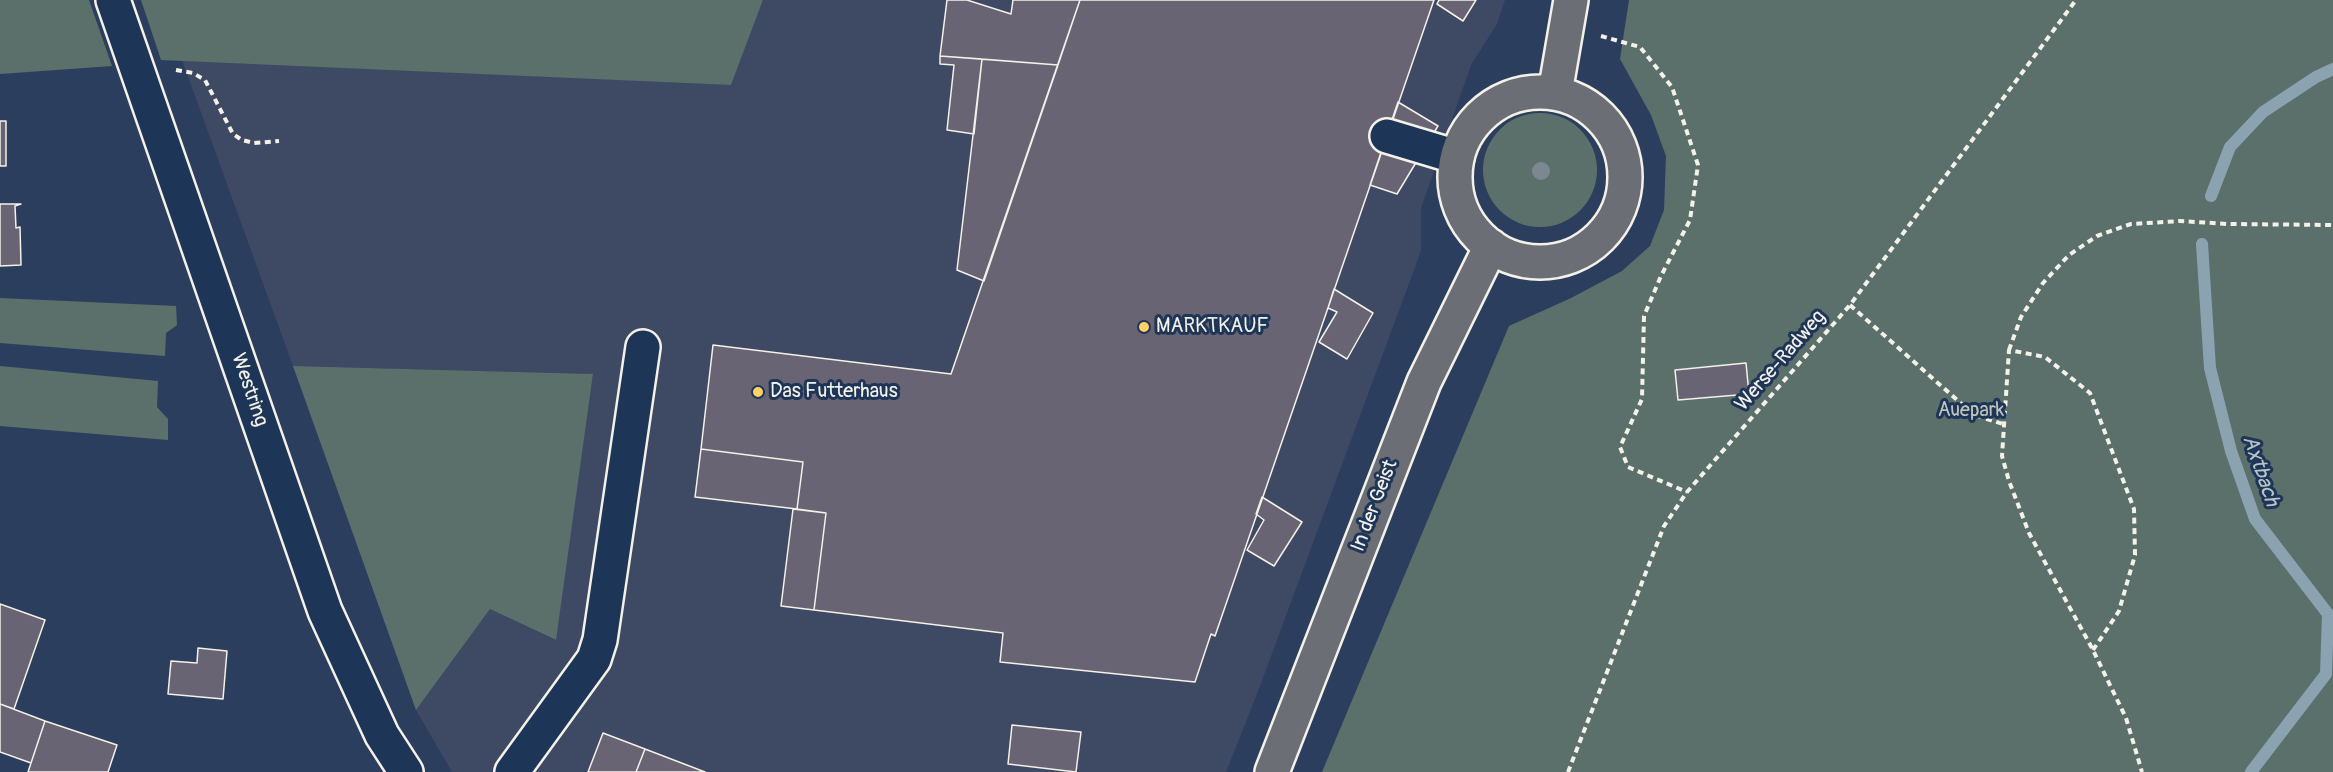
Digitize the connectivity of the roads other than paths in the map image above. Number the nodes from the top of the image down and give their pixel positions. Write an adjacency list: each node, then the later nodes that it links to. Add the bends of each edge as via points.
1 (113, 0): 8 (street, Westring, via 325,611 382,735)
2 (1568, 13): 3 (main road)
3 (1555, 93): 5 (main road, via 1529,92 1497,104 1467,133); 6 (main road, via 1577,100 1597,113 1612,131 1622,152 1623,199 1614,220 1599,238 1580,252 1558,260 1534,262)
4 (1387, 136): 5 (street)
5 (1457, 157): 6 (main road, via 1455,182 1460,207 1473,229)
6 (1491, 246): 10 (main road, In der Geist, via 1424,382)
7 (643, 347): 9 (street, via 600,640 594,659)
8 (406, 772)
9 (512, 772)
10 (1272, 772)

